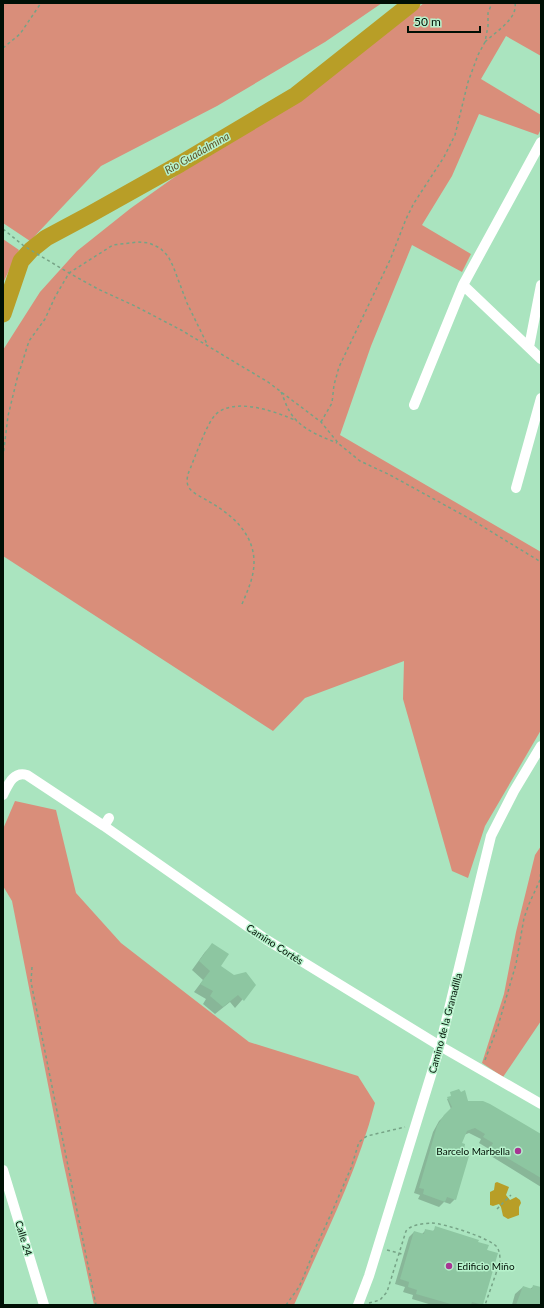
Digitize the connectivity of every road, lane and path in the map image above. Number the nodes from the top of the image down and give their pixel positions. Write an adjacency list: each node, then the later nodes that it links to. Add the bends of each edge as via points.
1 (41, 3): 5 (path, via 20,34)
2 (492, 3): 4 (path, via 488,13)
3 (515, 3): 4 (path, via 510,20)
4 (485, 42): 18 (path, via 468,82 455,135 406,219 390,260 339,368 332,403)
5 (3, 48)
6 (541, 142): 10 (street)
7 (3, 228): 8 (path, via 24,246)
8 (69, 273): 11 (path); 11 (path, via 112,245 138,242 160,248 173,266 187,303); 20 (path, via 45,318 29,341 8,416)
9 (541, 284): 12 (street)
10 (463, 285): 12 (street); 16 (street)
11 (208, 346): 14 (path)
12 (529, 347): 13 (street)
13 (541, 359)
14 (280, 391): 17 (path); 18 (path)
15 (541, 398): 21 (street)
16 (414, 405)
17 (297, 421): 19 (path, via 307,429); 23 (path, via 258,407 222,410 211,420 188,474 187,483 191,491 233,519 242,527 251,543 254,562 252,581)
18 (321, 422): 19 (path)
19 (339, 444): 22 (path, via 360,461 472,520)
20 (3, 457)
21 (516, 488)
22 (541, 562)
23 (242, 604)
24 (541, 746): 28 (street, Camino de la Granadilla, via 491,836)
25 (3, 795): 28 (street, Camino Cortés, via 12,778 21,773 27,775 106,822 267,940)
26 (541, 867): 29 (path, via 540,880 524,918 516,964 498,1026)
27 (32, 967): 39 (path, via 31,982)
28 (440, 1046): 29 (street, Camino Cortés); 31 (street, Camino de la Granadilla)
29 (481, 1070): 30 (street, Camino Cortés)
30 (541, 1104)
31 (415, 1129): 35 (street, Camino de la Granadilla); 40 (path, via 408,1126 381,1132 367,1136 359,1142 332,1214 303,1278)
32 (3, 1170): 38 (street, Calle 24)
33 (511, 1195): 34 (path)
34 (497, 1209)
35 (378, 1247): 36 (path); 41 (street, Camino de la Granadilla)
36 (398, 1253): 37 (path); 42 (path, via 385,1295); 43 (path, via 406,1231 417,1225 436,1224 477,1235 493,1243 500,1257)
37 (402, 1254)
38 (44, 1305)
39 (96, 1305)
40 (286, 1305)
41 (358, 1305)
42 (367, 1305)
43 (484, 1305)

